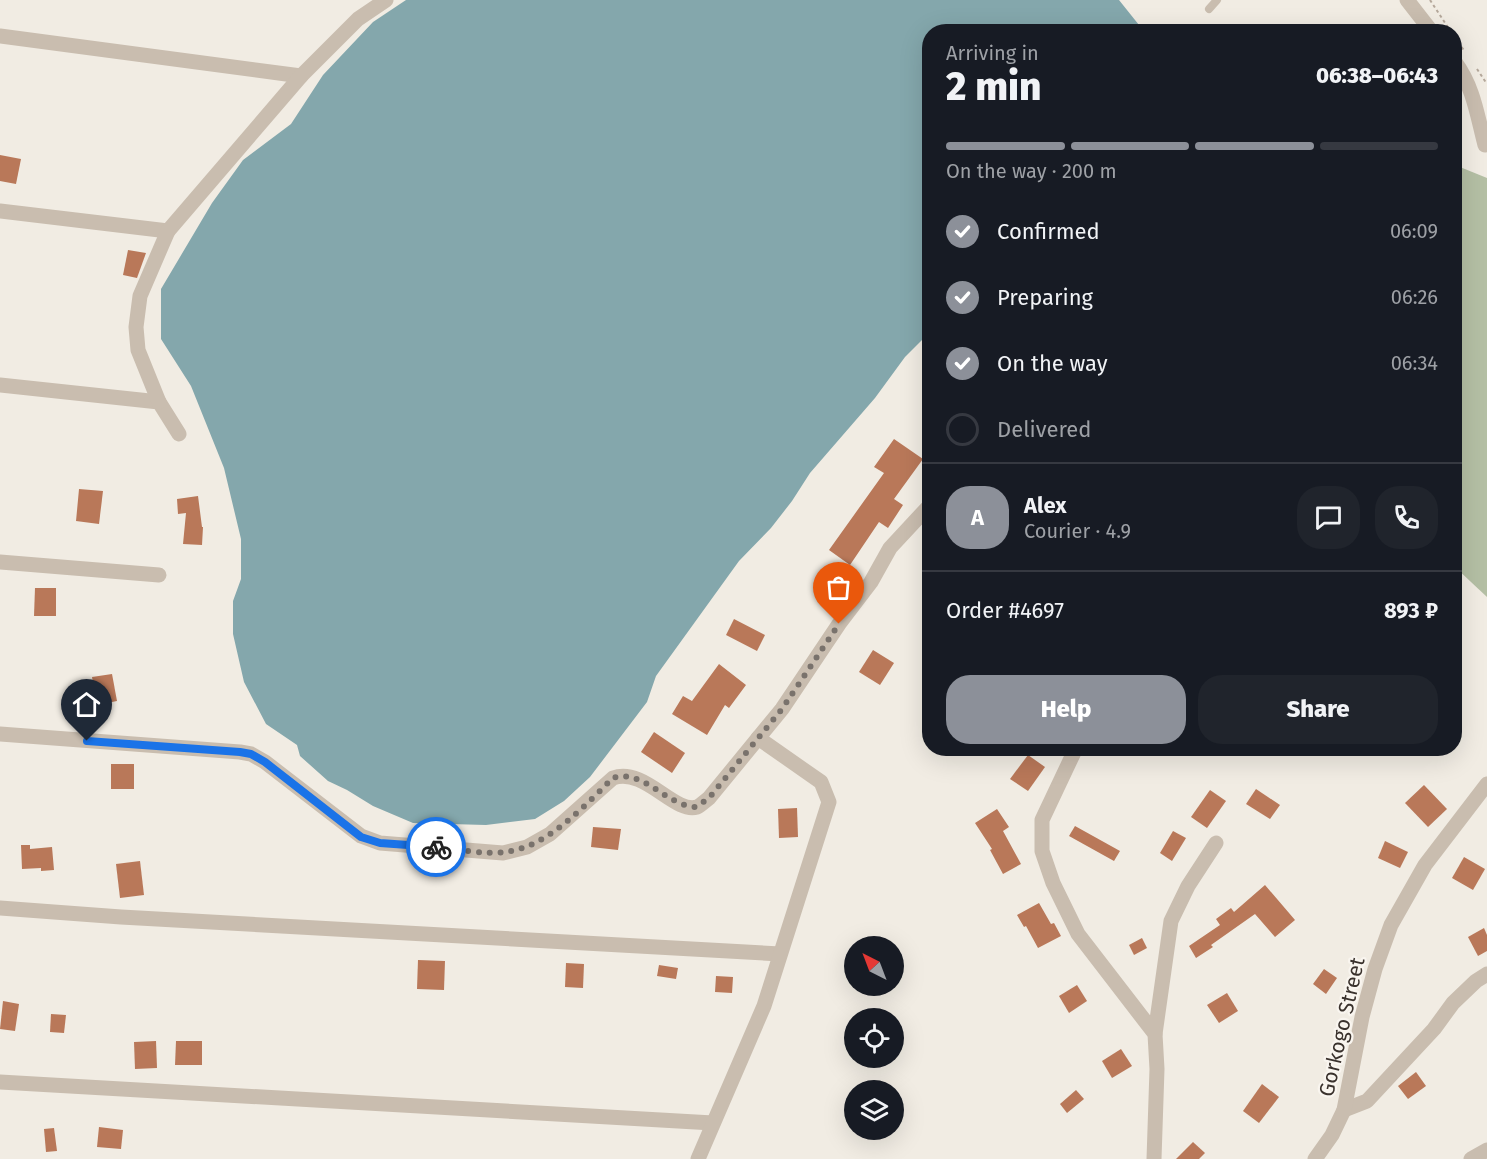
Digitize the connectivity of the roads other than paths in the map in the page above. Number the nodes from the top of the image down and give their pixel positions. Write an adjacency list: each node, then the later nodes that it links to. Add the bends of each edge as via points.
1 (386, 0): 8 (street, via 358,19)
2 (1216, 0): 4 (lane)
3 (1407, 0): 5 (street)
4 (1209, 9)
5 (1426, 24)
6 (0, 36): 8 (street)
7 (1462, 72): 9 (street, via 1474,99)
8 (301, 76): 11 (street)
9 (1486, 147)
10 (0, 211): 11 (street)
11 (168, 231): 13 (street, via 140,296 136,327 138,350)
12 (0, 385): 13 (street)
13 (159, 402): 14 (street)
14 (179, 434)
15 (922, 514): 19 (street, via 890,548 871,582)
16 (0, 562): 17 (street)
17 (159, 575)
18 (0, 734): 19 (street, via 251,754 361,837 380,843 503,853 527,847 550,834 613,778 623,775 686,807 696,807 709,798)
19 (758, 738): 24 (street, via 821,782 829,802)
20 (1072, 756): 26 (street, via 1042,820 1042,850 1078,934)
21 (1487, 784): 28 (street, Gorkogo Street, via 1425,865 1391,925 1362,1017)
22 (1216, 843): 26 (street, via 1171,921)
23 (0, 908): 24 (street)
24 (780, 954): 29 (street, via 764,1006)
25 (1487, 974): 28 (street, via 1453,1003 1367,1101)
26 (1155, 1034): 32 (street)
27 (0, 1082): 29 (street)
28 (1344, 1110): 33 (street, Gorkogo Street)
29 (713, 1123): 31 (street)
30 (1487, 1150): 34 (street)
31 (698, 1159)
32 (1154, 1159)
33 (1315, 1159)
34 (1471, 1159)

